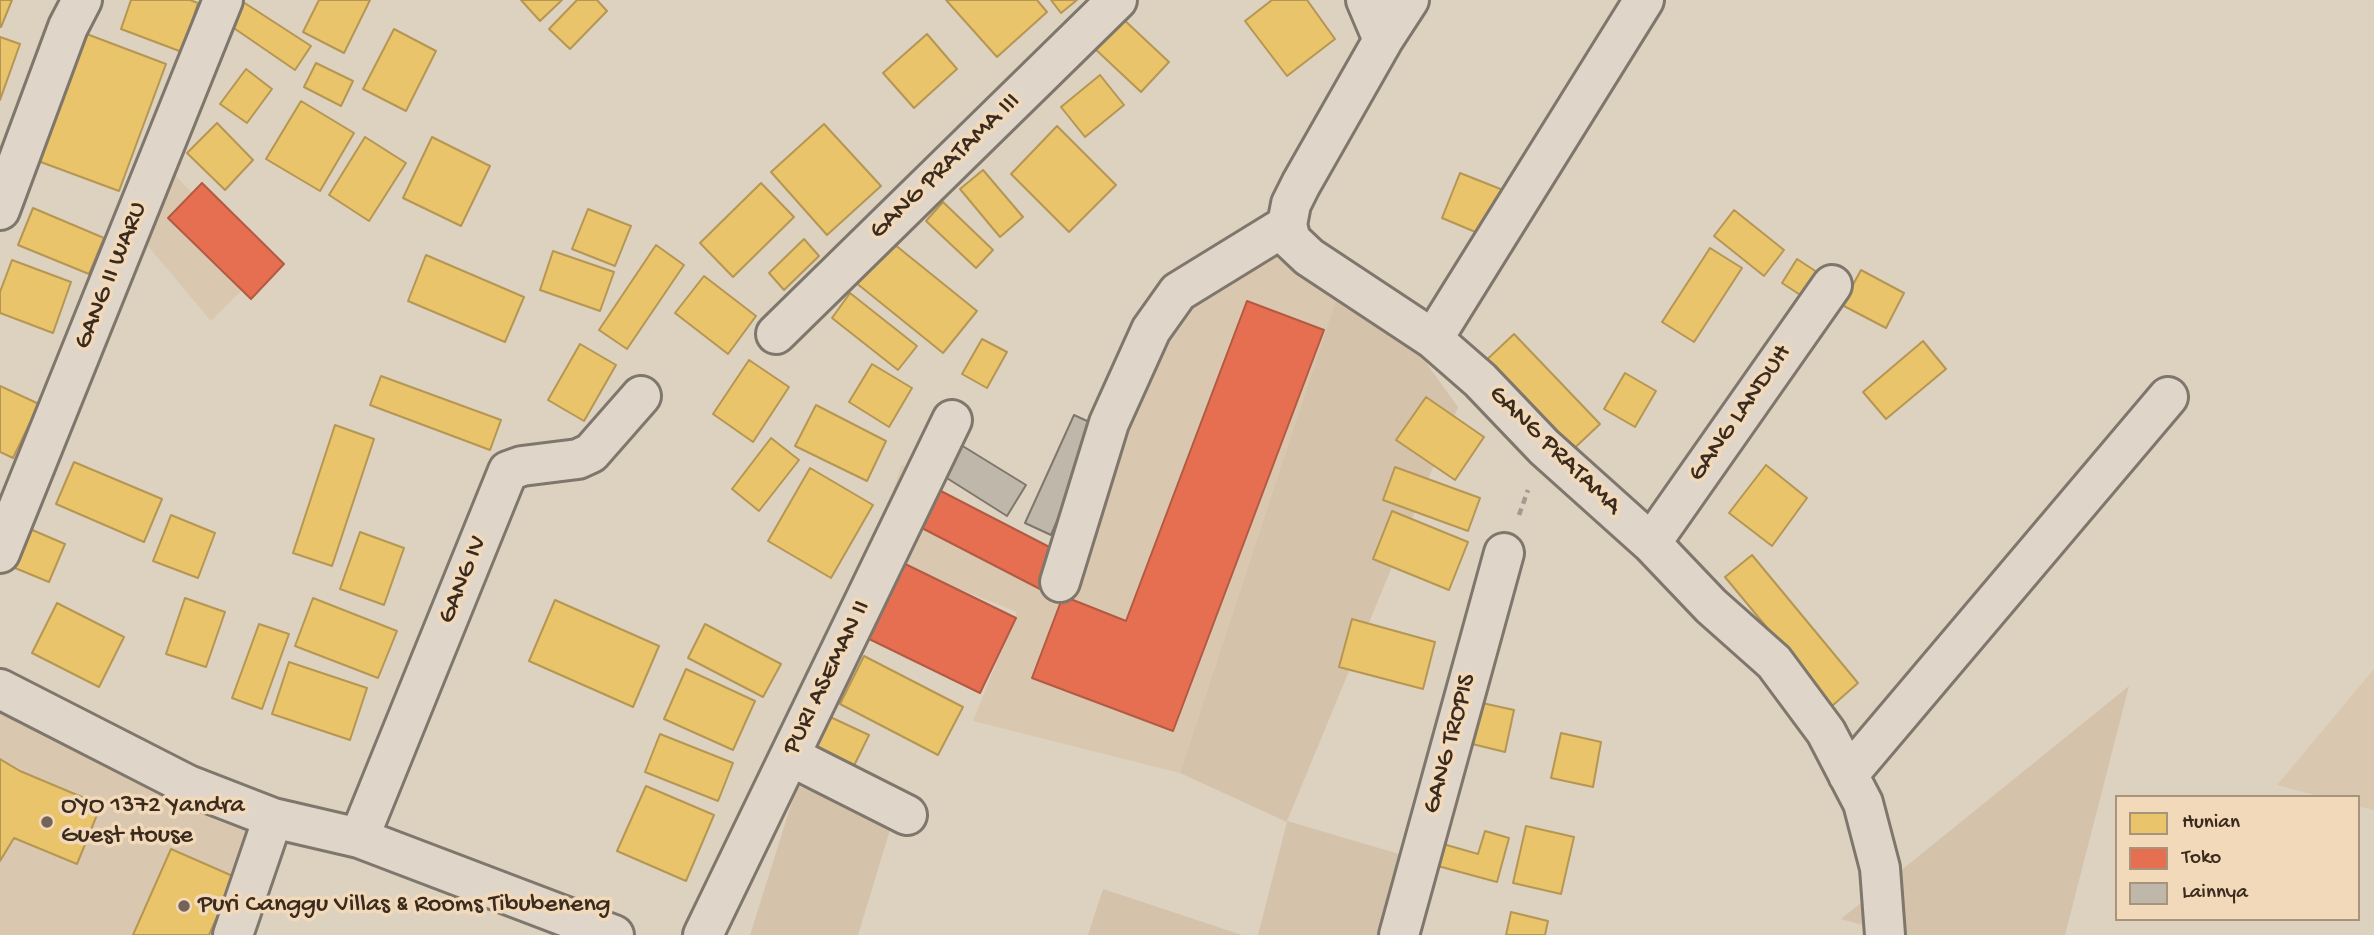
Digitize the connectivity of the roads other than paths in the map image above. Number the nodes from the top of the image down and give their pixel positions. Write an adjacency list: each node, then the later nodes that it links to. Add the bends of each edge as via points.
1 (82, 0): 8 (street)
2 (223, 0): 17 (street, GANG II WARU)
3 (1117, 0): 11 (street, GANG PRATAMA III)
4 (1366, 0): 7 (street)
5 (1409, 0): 7 (street)
6 (1644, 0): 12 (street)
7 (1383, 40): 9 (street, via 1301,184)
8 (0, 211)
9 (1287, 225): 12 (street, GANG PRATAMA, via 1291,240 1309,257); 19 (street, via 1178,292 1151,330 1109,423)
10 (1832, 285): 16 (street, GANG LANDUH)
11 (776, 334)
12 (1433, 339): 16 (street, GANG PRATAMA)
13 (641, 396): 25 (street, GANG IV, via 591,453 508,471)
14 (2168, 397): 22 (street)
15 (952, 420): 21 (street, PURI ASEMAN II)
16 (1651, 543): 22 (street, GANG PRATAMA, via 1711,606 1774,662 1826,732)
17 (0, 553)
18 (1504, 553): 29 (street, GANG TROPIS)
19 (1060, 582)
20 (0, 689): 24 (street, via 188,785)
21 (790, 756): 23 (street); 28 (street, PURI ASEMAN II)
22 (1848, 775): 30 (street, GANG PRATAMA, via 1863,803 1880,868)
23 (906, 814)
24 (273, 818): 25 (street); 26 (street)
25 (359, 838): 27 (street)
26 (233, 935)
27 (614, 935)
28 (703, 935)
29 (1399, 935)
30 (1885, 935)

